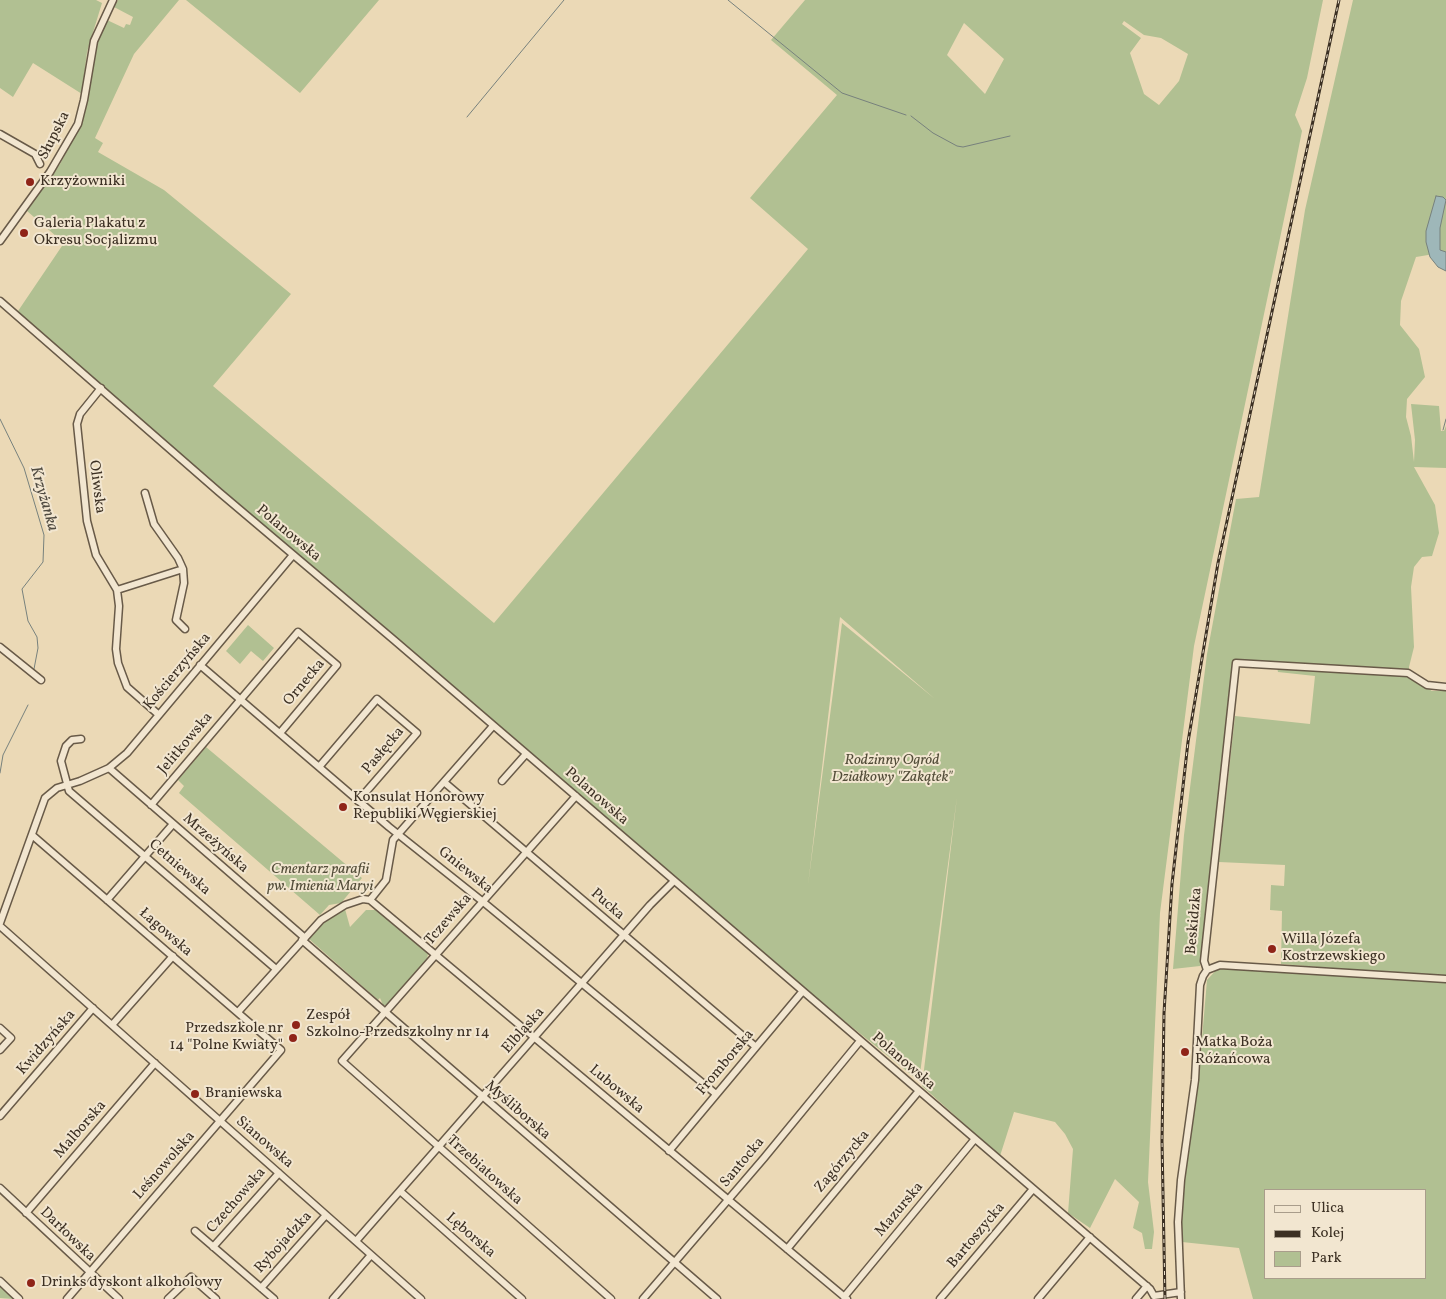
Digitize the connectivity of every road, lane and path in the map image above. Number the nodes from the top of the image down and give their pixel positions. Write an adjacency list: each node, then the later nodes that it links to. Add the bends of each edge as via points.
1 (113, 0): 4 (street, Słupska, via 94,41 78,124 50,172)
2 (0, 134): 3 (street, via 35,154)
3 (40, 164)
4 (0, 241)
5 (0, 301): 6 (street, Polanowska)
6 (100, 388): 8 (street, Polanowska); 10 (street, Oliwska, via 78,419 78,449 91,542)
7 (145, 493): 9 (street, via 154,524)
8 (293, 555): 13 (street, Kościerzyńska); 18 (street, Polanowska)
9 (183, 570): 10 (street); 11 (street, via 184,583 176,620)
10 (117, 590): 17 (street, Oliwska, via 120,606 118,663 132,693)
11 (185, 629)
12 (0, 647): 14 (street)
13 (200, 665): 16 (street, Gniewska); 17 (street, Kościerzyńska)
14 (41, 680)
15 (1446, 687): 45 (street, Beskidzka, via 1427,685 1408,673 1236,664 1204,952)
16 (240, 699): 19 (street, Gniewska); 19 (street, Ornecka, via 298,632 338,665); 29 (street, Jelitkowska)
17 (158, 715): 23 (street, Kościerzyńska, via 127,753)
18 (493, 726): 21 (street, Polanowska); 25 (street)
19 (280, 733): 22 (street, Gniewska)
20 (81, 740): 26 (street, via 72,740 66,746 61,761)
21 (526, 754): 24 (street); 27 (street, Polanowska)
22 (319, 767): 28 (street, Gniewska); 28 (street, Pasłęcka, via 377,699 417,733)
23 (109, 768): 26 (street, Kościerzyńska); 29 (street, Mrzeżyńska)
24 (502, 781)
25 (444, 782): 31 (street); 33 (street, Pucka)
26 (68, 784): 32 (street, Kościerzyńska, via 45,798); 34 (street, Cetniewska, via 69,791)
27 (576, 796): 33 (street, Tczewska); 35 (street, Polanowska)
28 (358, 800): 31 (street, Gniewska)
29 (151, 806): 30 (street, Mrzeżyńska)
30 (173, 824): 34 (street); 41 (street, Mrzeżyńska)
31 (398, 834): 37 (street, via 393,840 386,880); 38 (street, Gniewska)
32 (32, 835): 36 (street, Łagowska); 39 (street, Kościerzyńska)
33 (526, 852): 38 (street, Tczewska); 40 (street, Pucka)
34 (145, 855): 36 (street); 44 (street, Cetniewska)
35 (674, 881): 40 (street, Elbląska); 48 (street, Polanowska)
36 (107, 900): 43 (street, Łagowska)
37 (370, 900): 41 (street, via 354,901 335,910); 42 (street, Lubowska)
38 (482, 901): 42 (street, Tczewska); 47 (street, Gniewska)
39 (0, 924): 49 (street, Sianowska)
40 (624, 936): 47 (street, Elbląska); 56 (street, Pucka)
41 (304, 939): 44 (street); 51 (street, Myśliborska)
42 (435, 955): 51 (street, Tczewska); 54 (street, Lubowska)
43 (173, 956): 50 (street, Łagowska); 52 (street)
44 (276, 969): 50 (street)
45 (1207, 970): 46 (street, via 1220,965); 87 (street, Beskidzka, via 1200,985 1194,1080 1181,1180 1178,1222)
46 (1446, 980)
47 (582, 982): 54 (street, Elbląska); 62 (street, Gniewska)
48 (802, 992): 55 (street, Polanowska); 56 (street, Fromborska)
49 (93, 1008): 52 (street, Sianowska); 64 (street, Kwidzyńska)
50 (238, 1012): 58 (street, Łagowska)
51 (385, 1012): 59 (street, Tczewska); 63 (street, Myśliborska)
52 (112, 1025): 60 (street, Sianowska)
53 (0, 1028): 57 (street, via 11,1038)
54 (535, 1039): 63 (street, Elbląska); 68 (street, Lubowska)
55 (860, 1041): 61 (street, Polanowska); 73 (street, Santocka)
56 (756, 1047): 62 (street, Fromborska)
57 (0, 1050)
58 (281, 1050): 65 (street, Leśnowolska)
59 (342, 1061): 67 (street, Trzebiatowska)
60 (154, 1063): 65 (street, Sianowska); 74 (street, Malborska)
61 (918, 1092): 66 (street, Polanowska); 80 (street, Zagórzycka)
62 (716, 1094): 68 (street, Fromborska)
63 (483, 1098): 67 (street, Elbląska); 82 (street, Myśliborska)
64 (0, 1116)
65 (220, 1121): 69 (street, Sianowska); 83 (street, Leśnowolska)
66 (974, 1140): 71 (street, Polanowska); 89 (street, Mazurska)
67 (438, 1148): 72 (street, Elbląska); 99 (street, Trzebiatowska)
68 (669, 1151): 73 (street, Lubowska)
69 (279, 1173): 75 (street, Sianowska); 79 (street, Czechowska)
70 (0, 1188): 74 (street, Darłowska)
71 (1033, 1189): 77 (street, Polanowska); 102 (street, Bartoszycka)
72 (400, 1191): 78 (street, Elbląska, via 391,1197); 98 (street, Lęborska)
73 (728, 1201): 80 (street, Lubowska); 82 (street, Santocka)
74 (26, 1213): 83 (street, Darłowska)
75 (326, 1215): 78 (street, Sianowska); 86 (street, Rybojadzka)
76 (195, 1231): 79 (street)
77 (1090, 1238): 85 (street, Polanowska); 103 (street)
78 (356, 1241): 81 (street, Sianowska)
79 (213, 1247): 86 (street)
80 (787, 1249): 89 (street, Lubowska)
81 (371, 1255): 96 (street); 97 (street, Sianowska)
82 (675, 1262): 100 (street, Santocka); 101 (street, Myśliborska)
83 (89, 1273): 91 (street, Leśnowolska); 92 (street, Darłowska)
84 (0, 1281): 90 (street)
85 (1147, 1286): 88 (street, Polanowska); 104 (street)
86 (261, 1288): 95 (street)
87 (1181, 1296): 88 (street, Polanowska)
88 (1154, 1297)
89 (846, 1298)
90 (19, 1299)
91 (67, 1299)
92 (118, 1299)
93 (168, 1299): 94 (street, via 191,1277)
94 (216, 1299)
95 (274, 1299)
96 (334, 1299)
97 (421, 1299)
98 (522, 1299)
99 (611, 1299)
100 (643, 1299)
101 (717, 1299)
102 (940, 1299)
103 (1038, 1299)
104 (1136, 1299)

